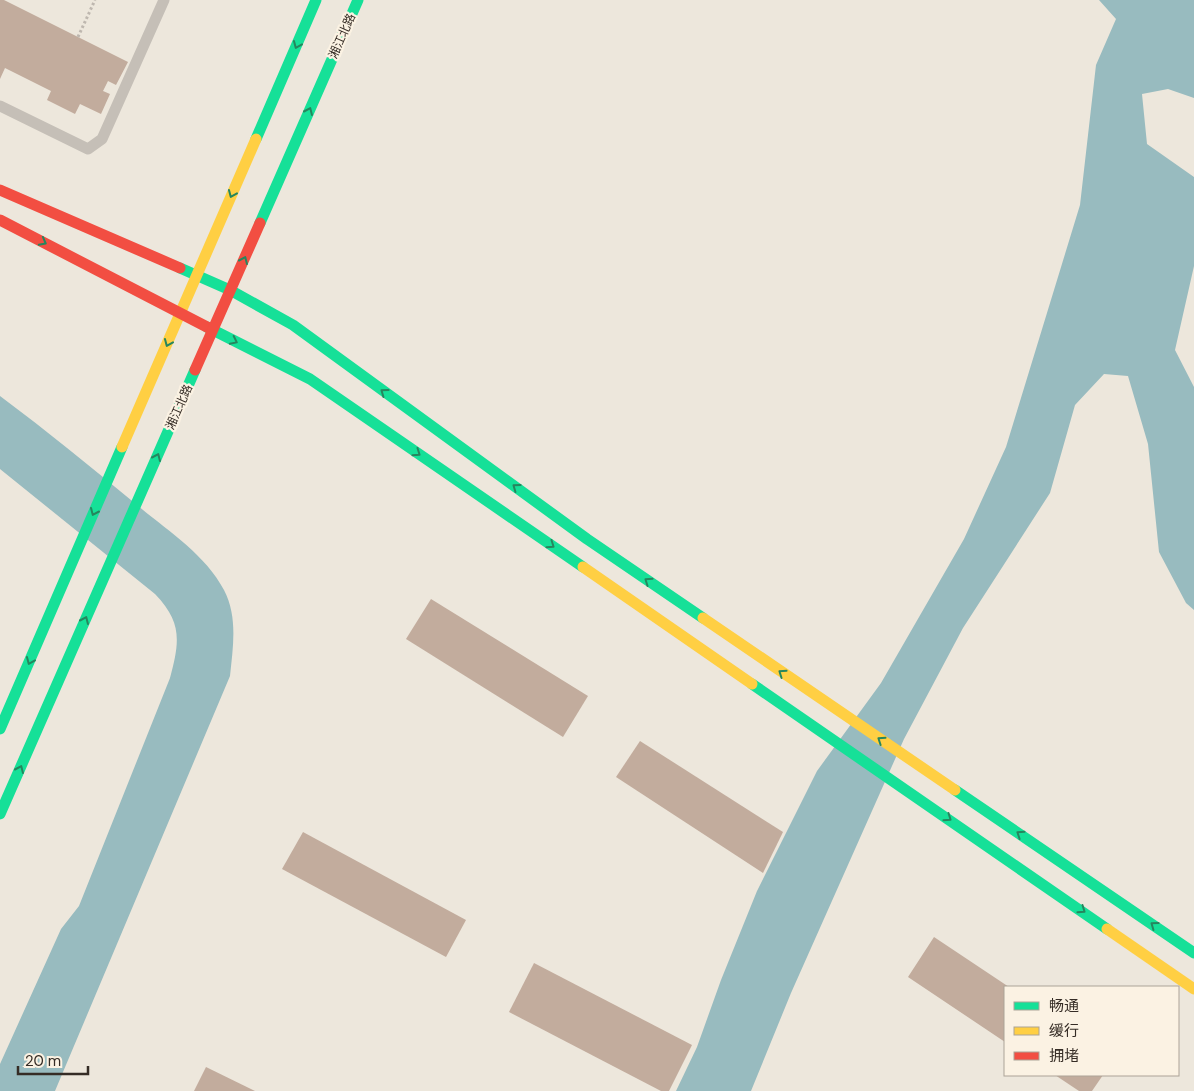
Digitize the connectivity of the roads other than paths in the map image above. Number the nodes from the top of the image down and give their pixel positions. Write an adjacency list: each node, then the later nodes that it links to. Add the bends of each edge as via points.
1 (164, 0): 4 (lane, via 102,139 88,149)
2 (316, 0): 7 (street, one-way to 7)
3 (358, 0): 8 (street, 湘江北路, one-way to 3)
4 (0, 106)
5 (0, 190): 7 (street)
6 (0, 220): 9 (street, one-way to 9)
7 (197, 276): 8 (street); 9 (street)
8 (230, 290): 10 (street, 湘江北路); 13 (street, one-way to 8, via 587,539 293,325)
9 (181, 312): 10 (street); 11 (street, one-way to 11)
10 (212, 331): 12 (street, 湘江北路, one-way to 10); 14 (street, one-way to 14, via 310,379)
11 (0, 729)
12 (0, 814)
13 (1194, 953)
14 (1194, 989)

